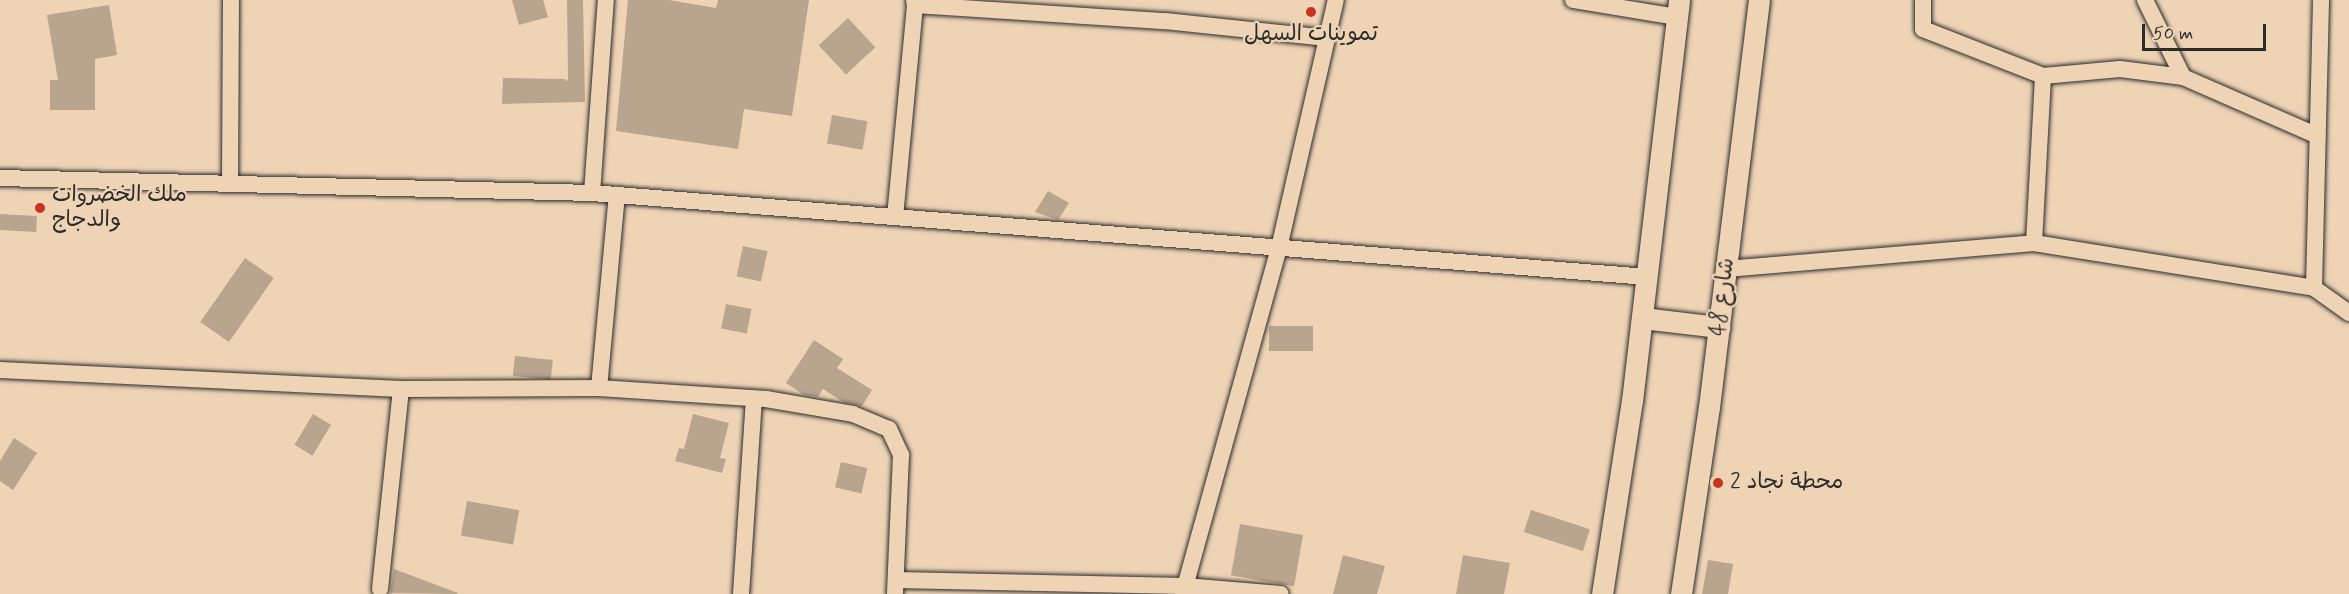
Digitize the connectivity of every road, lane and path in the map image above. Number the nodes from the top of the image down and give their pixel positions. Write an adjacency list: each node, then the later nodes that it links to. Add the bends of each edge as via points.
1 (231, 0): 16 (street)
2 (606, 0): 17 (street)
3 (1336, 0): 11 (street)
4 (1573, 0): 10 (street)
5 (1760, 0): 22 (main road, شارع 48)
6 (1923, 0): 12 (street, via 1923,29)
7 (2145, 0): 13 (street)
8 (2321, 0): 14 (street)
9 (914, 2): 11 (street); 19 (street)
10 (1678, 9): 23 (main road)
11 (1327, 38): 21 (street)
12 (2043, 76): 13 (street, via 2120,69); 20 (street)
13 (2183, 77): 14 (street)
14 (2318, 136): 24 (street)
15 (0, 178): 16 (street)
16 (230, 184): 17 (street)
17 (592, 193): 18 (street)
18 (617, 195): 19 (street); 29 (street)
19 (895, 217): 21 (street)
20 (2034, 243): 22 (street); 24 (street)
21 (1280, 248): 23 (street); 34 (street)
22 (1726, 269): 27 (main road, شارع 48)
23 (1647, 277): 26 (main road)
24 (2314, 288): 25 (street)
25 (2349, 313)
26 (1642, 318): 27 (main road); 37 (main road)
27 (1719, 327): 38 (main road, شارع 48)
28 (0, 370): 30 (street)
29 (599, 388): 30 (street); 31 (street)
30 (400, 389): 33 (street)
31 (754, 398): 32 (street, via 853,414 889,429 901,455); 35 (street)
32 (896, 587): 34 (street)
33 (380, 589)
34 (1184, 590): 36 (street)
35 (741, 594)
36 (1281, 594)
37 (1602, 594)
38 (1681, 594)

